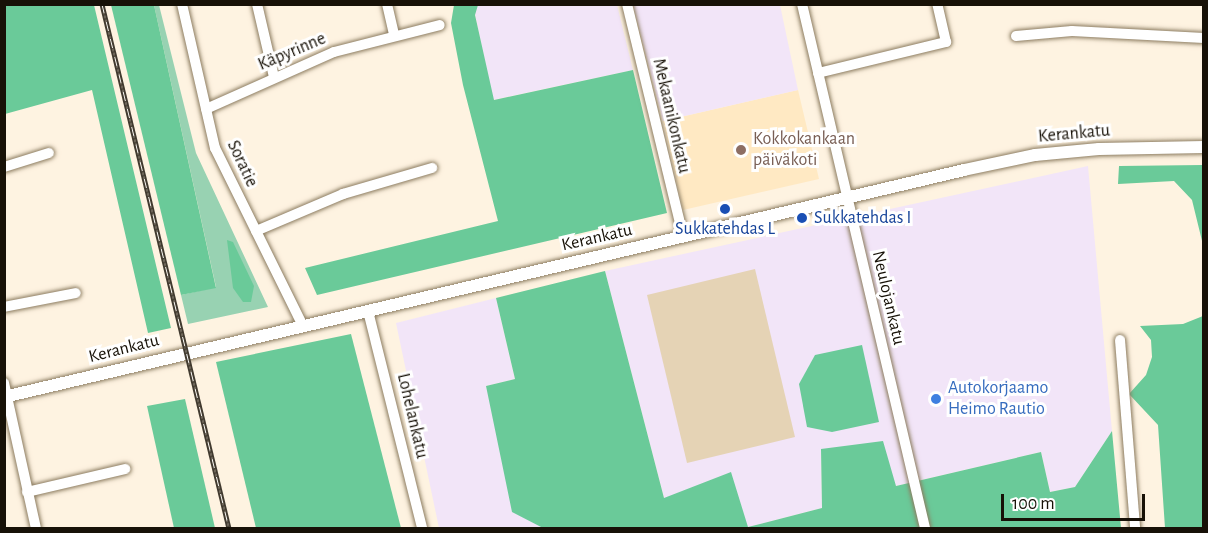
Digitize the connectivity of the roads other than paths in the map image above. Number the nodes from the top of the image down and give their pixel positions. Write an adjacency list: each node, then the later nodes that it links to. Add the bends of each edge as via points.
1 (182, 4): 13 (street, Soratie)
2 (257, 4): 12 (street)
3 (387, 4): 8 (street)
4 (627, 4): 20 (street, Mekaanikonkatu)
5 (802, 4): 11 (street, Neulojankatu)
6 (937, 4): 11 (street, via 946,42)
7 (440, 25): 8 (street, Käpyrinne)
8 (394, 35): 12 (street, Käpyrinne, via 334,52)
9 (1016, 36): 10 (street, via 1072,32)
10 (1203, 38)
11 (818, 73): 18 (street, Neulojankatu)
12 (274, 77): 13 (street, Käpyrinne)
13 (206, 109): 19 (street, Soratie, via 215,148)
14 (1203, 147): 18 (street, Kerankatu, via 1035,155)
15 (49, 153): 16 (street)
16 (4, 167)
17 (432, 168): 19 (street, via 343,194)
18 (847, 197): 20 (street, Kerankatu); 32 (street, Neulojankatu)
19 (256, 231): 24 (street, Soratie)
20 (683, 236): 23 (street, Kerankatu)
21 (76, 293): 22 (street)
22 (4, 307)
23 (369, 311): 24 (street, Kerankatu); 31 (street, Lohelankatu)
24 (303, 326): 27 (street, Kerankatu)
25 (1120, 340): 33 (street)
26 (4, 383): 27 (street)
27 (6, 397): 29 (street)
28 (125, 469): 29 (street)
29 (27, 492): 30 (street)
30 (36, 528)
31 (422, 528)
32 (925, 528)
33 (1135, 528)

